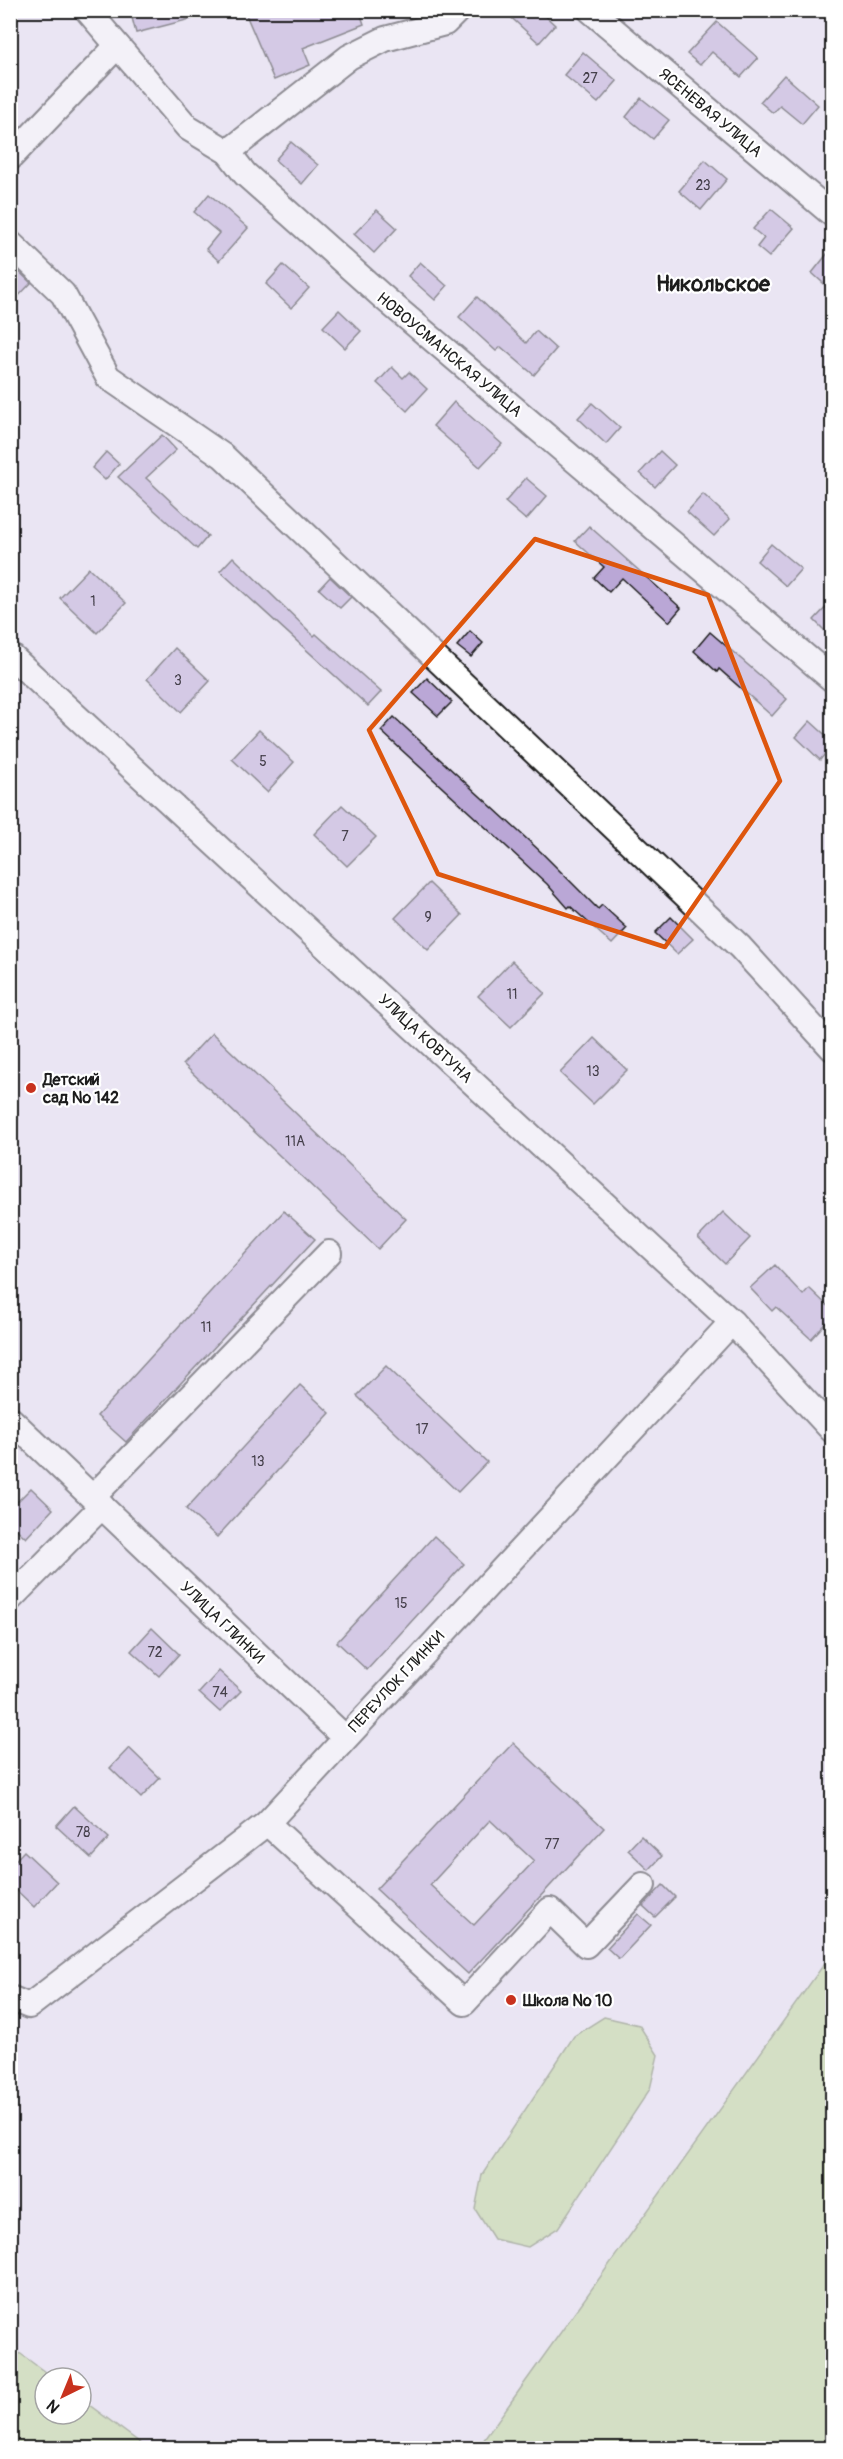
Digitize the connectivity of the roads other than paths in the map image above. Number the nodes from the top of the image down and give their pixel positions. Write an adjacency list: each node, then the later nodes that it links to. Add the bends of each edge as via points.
1 (87, 10): 4 (street, НОВОУСМАНСКАЯ УЛИЦА)
2 (458, 10): 5 (street, via 445,23 385,39 349,57)
3 (590, 10): 7 (street, ЯСЕНЕВАЯ УЛИЦА)
4 (117, 46): 5 (street, НОВОУСМАНСКАЯ УЛИЦА, via 188,128); 6 (street)
5 (228, 152): 10 (street, НОВОУСМАНСКАЯ УЛИЦА, via 245,174 383,297)
6 (10, 158)
7 (832, 214)
8 (10, 243): 11 (street, via 63,294 108,377 223,456 740,947)
9 (10, 655): 13 (street, УЛИЦА КОВТУНА)
10 (832, 679)
11 (832, 1048)
12 (329, 1253): 16 (street)
13 (732, 1322): 15 (street, УЛИЦА КОВТУНА); 18 (street, ПЕРЕУЛОК ГЛИНКИ)
14 (10, 1419): 16 (street, УЛИЦА ГЛИНКИ)
15 (832, 1430)
16 (97, 1502): 17 (street); 18 (street, УЛИЦА ГЛИНКИ)
17 (10, 1599)
18 (344, 1737): 19 (street, ПЕРЕУЛОК ГЛИНКИ)
19 (267, 1823): 20 (street, via 464,2003 550,1910 586,1945); 21 (street, ПЕРЕУЛОК ГЛИНКИ)
20 (643, 1885)
21 (20, 2002)

